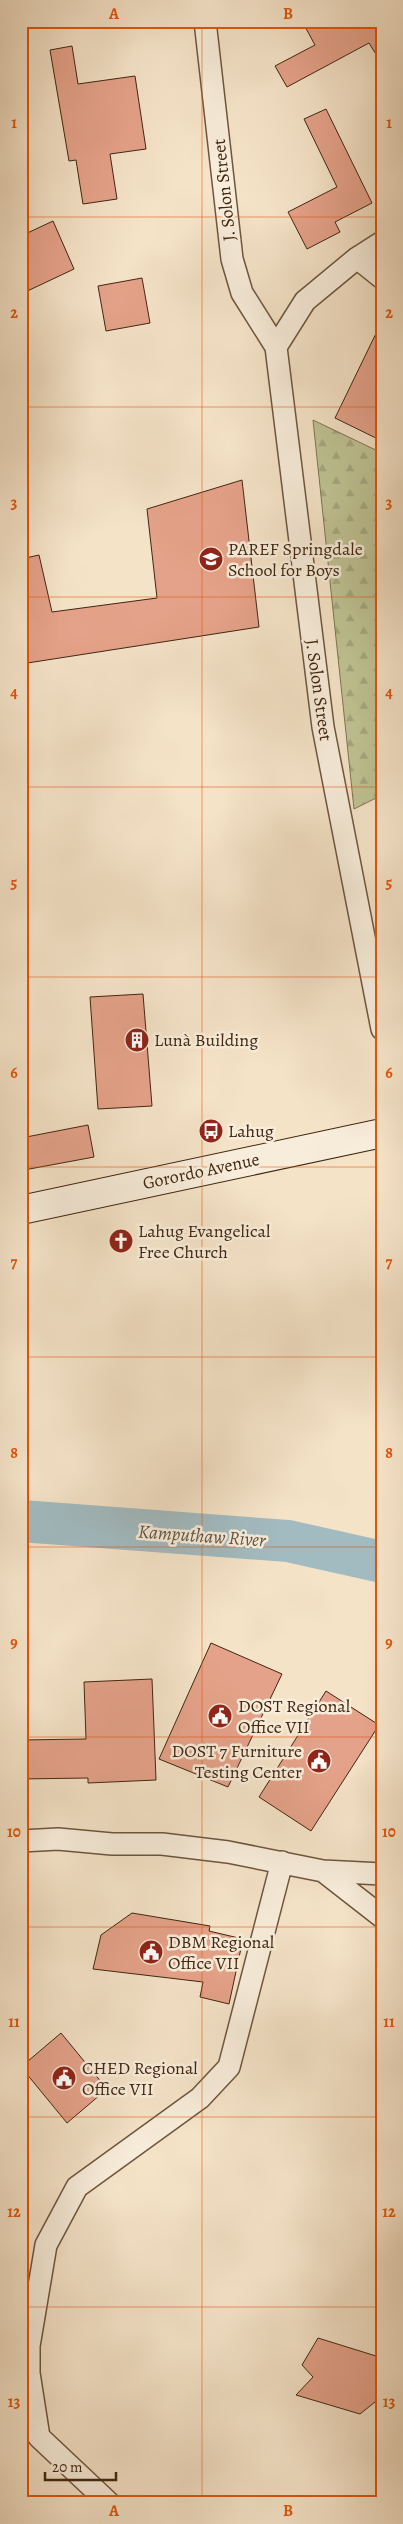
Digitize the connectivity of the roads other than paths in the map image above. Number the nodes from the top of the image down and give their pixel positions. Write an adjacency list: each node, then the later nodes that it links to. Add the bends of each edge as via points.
1 (205, 21): 5 (street, J. Solon Street, via 232,259 242,293)
2 (382, 242): 3 (street)
3 (357, 258): 4 (street); 5 (street, via 304,301)
4 (382, 278)
5 (276, 347): 6 (street, J. Solon Street, via 323,727)
6 (382, 1029)
7 (382, 1134): 8 (main road, Gorordo Avenue)
8 (21, 1210)
9 (21, 1841): 10 (street, via 58,1839 162,1844)
10 (282, 1862): 11 (street); 14 (street, via 229,2067 200,2098 77,2187 46,2245)
11 (324, 1871): 12 (street); 13 (street)
12 (382, 1874)
13 (382, 1918)
14 (28, 2319): 16 (street, via 29,2373)
15 (21, 2411): 16 (street)
16 (39, 2438): 17 (street)
17 (109, 2503)

